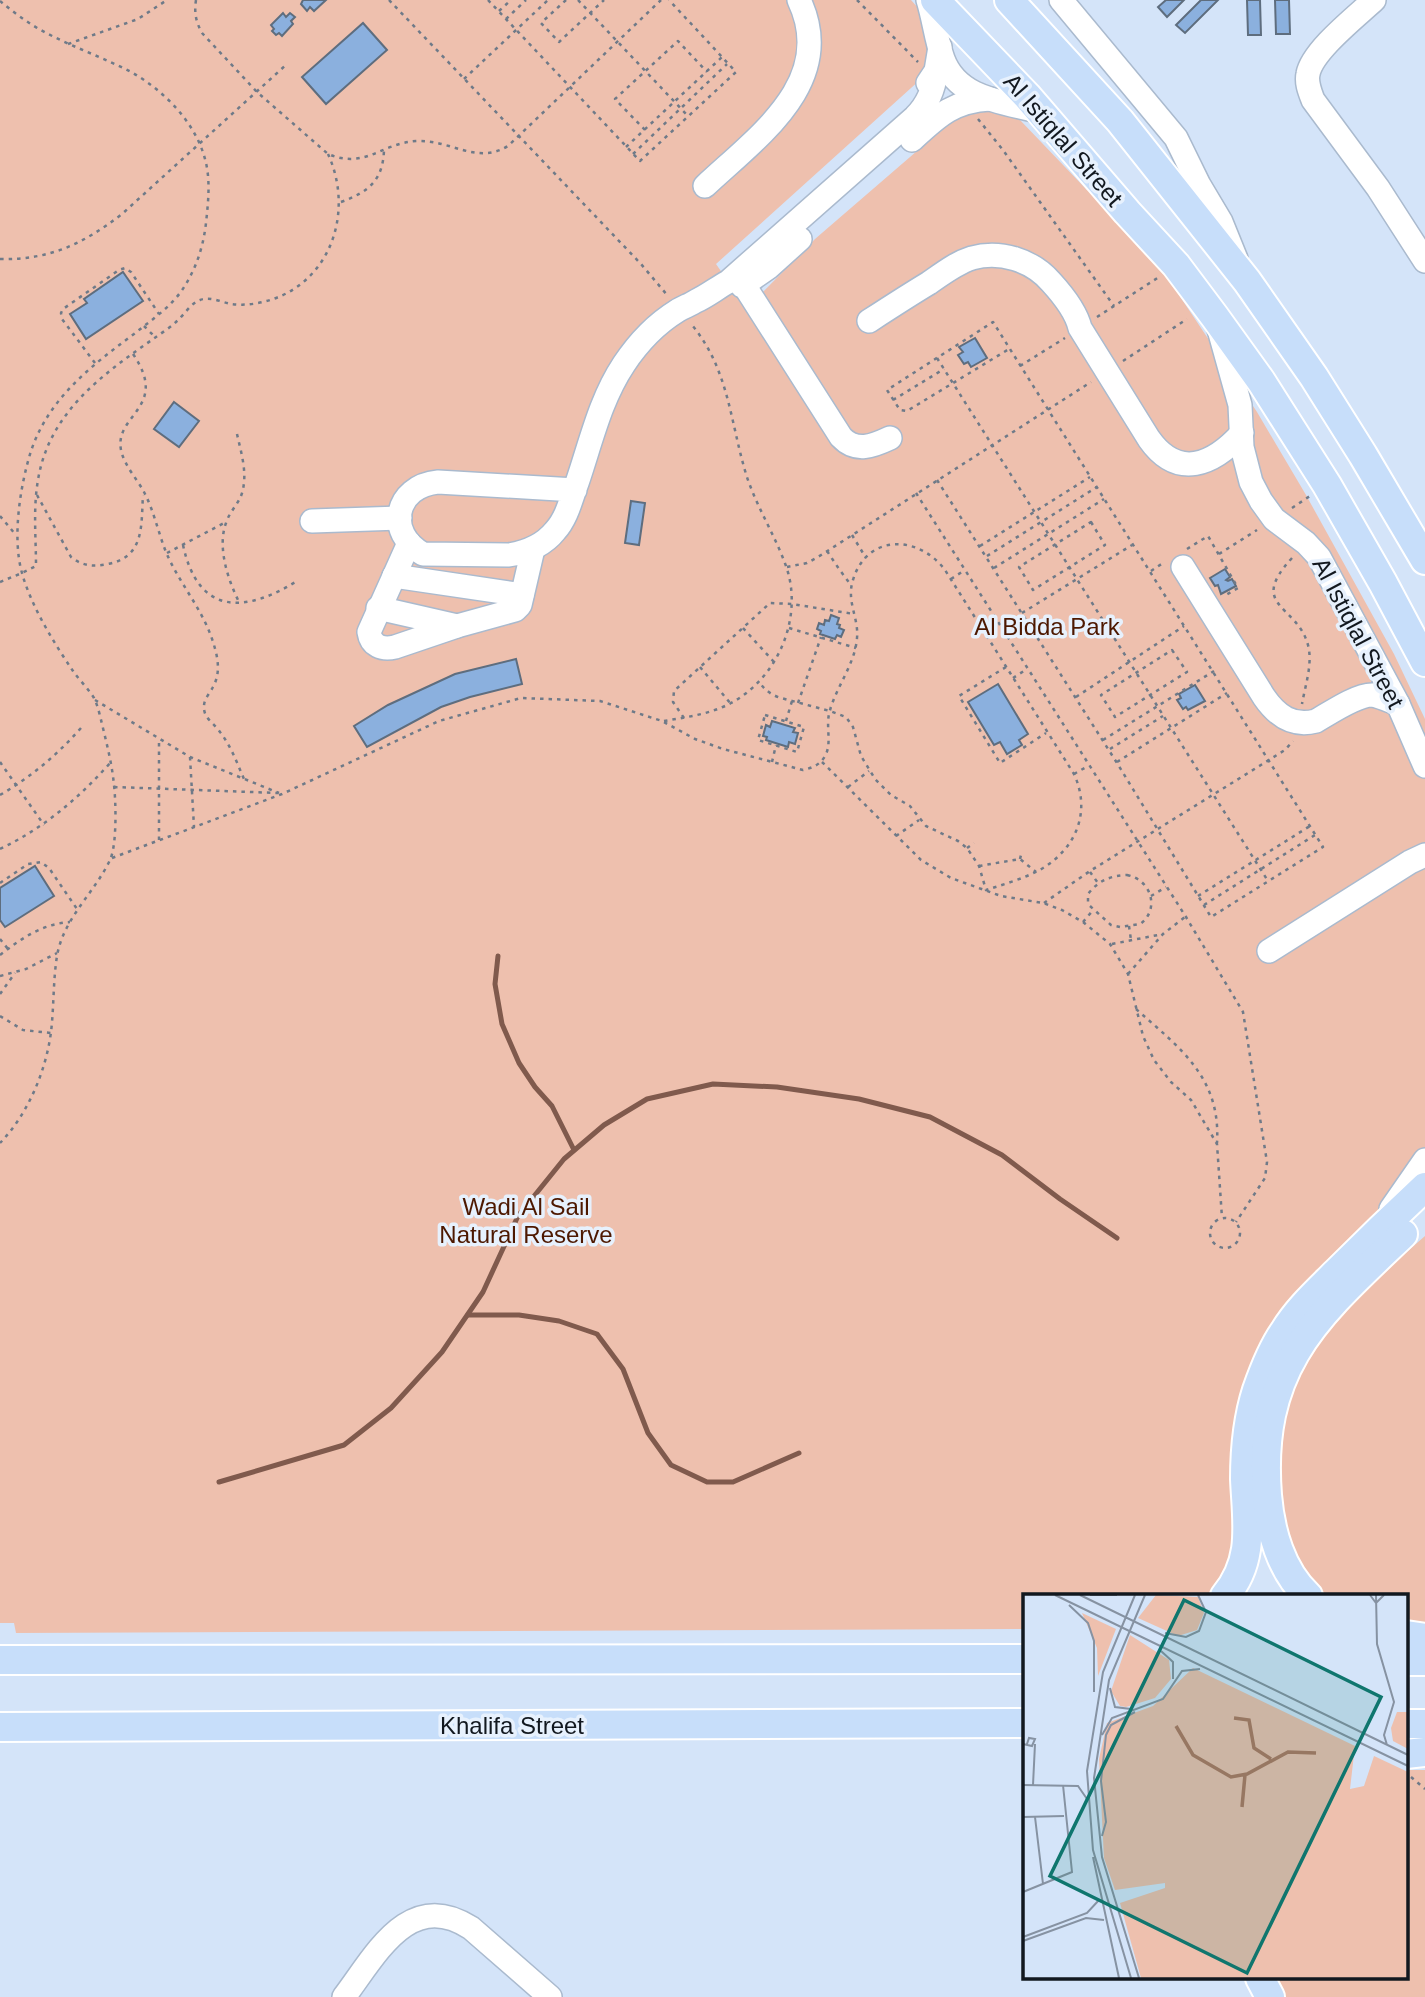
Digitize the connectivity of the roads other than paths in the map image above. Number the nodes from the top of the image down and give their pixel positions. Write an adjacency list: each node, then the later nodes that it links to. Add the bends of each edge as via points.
1 (799, 0): 10 (street, via 809,38 800,86 777,118)
2 (928, 0): 7 (street)
3 (935, 0): 9 (main road, Al Istiqlal Street)
4 (1009, 0): 12 (main road, via 1120,121)
5 (1374, 0): 11 (street, via 1320,51 1312,62 1308,88)
6 (1067, 4): 12 (street, via 1176,138)
7 (940, 47): 8 (street, via 957,81); 14 (street, via 933,88 915,117 728,282)
8 (990, 99): 9 (street); 13 (street, via 960,104 940,115)
9 (1041, 112): 15 (main road, Al Istiqlal Street)
10 (705, 186)
11 (1425, 261)
12 (1247, 281): 24 (main road, via 1314,377)
13 (749, 282): 14 (street); 18 (street, via 841,438 867,447)
14 (696, 301): 19 (street, via 664,320 625,362 605,397)
15 (1211, 311): 17 (street, Al Istiqlal Street, via 1240,405); 30 (main road, Al Istiqlal Street, via 1327,485)
16 (872, 325): 17 (street, via 964,261 999,256 1031,265 1074,313 1155,447 1169,459 1177,463 1209,459)
17 (1242, 433): 31 (street, Al Istiqlal Street, via 1244,461 1256,492 1274,519 1319,557)
18 (888, 435)
19 (575, 489): 20 (street, via 428,483 410,493); 23 (street, via 560,525)
20 (400, 518): 21 (street); 22 (street)
21 (312, 521)
22 (409, 543): 23 (street, via 423,554 509,555); 26 (street)
23 (533, 549): 27 (street)
24 (1425, 560)
25 (1179, 569): 31 (street, via 1277,712 1296,722 1316,721 1364,696)
26 (394, 576): 27 (street); 28 (street)
27 (522, 594): 29 (street, via 515,610)
28 (376, 612): 29 (street); 29 (street, via 379,625 389,633 416,639)
29 (457, 626)
30 (1425, 662)
31 (1398, 704): 32 (street, Al Istiqlal Street)
32 (1425, 766)
33 (1425, 855): 34 (street)
34 (1269, 951)
35 (1425, 1160): 38 (street)
36 (1425, 1187): 38 (main road)
37 (1425, 1214): 40 (main road, via 1316,1321 1296,1349 1277,1393 1265,1452 1268,1509 1281,1557)
38 (1371, 1238): 39 (main road, via 1308,1300 1283,1332 1268,1362 1254,1401 1246,1450 1247,1550)
39 (1226, 1594)
40 (1306, 1594)
41 (1023, 1657): 42 (main road)
42 (0, 1660)
43 (1023, 1723): 44 (main road, Khalifa Street)
44 (0, 1727)
45 (1261, 1980): 48 (main road)
46 (344, 1997): 47 (street, via 397,1929 416,1918 439,1915 471,1928)
47 (551, 1997)
48 (1270, 1997)

